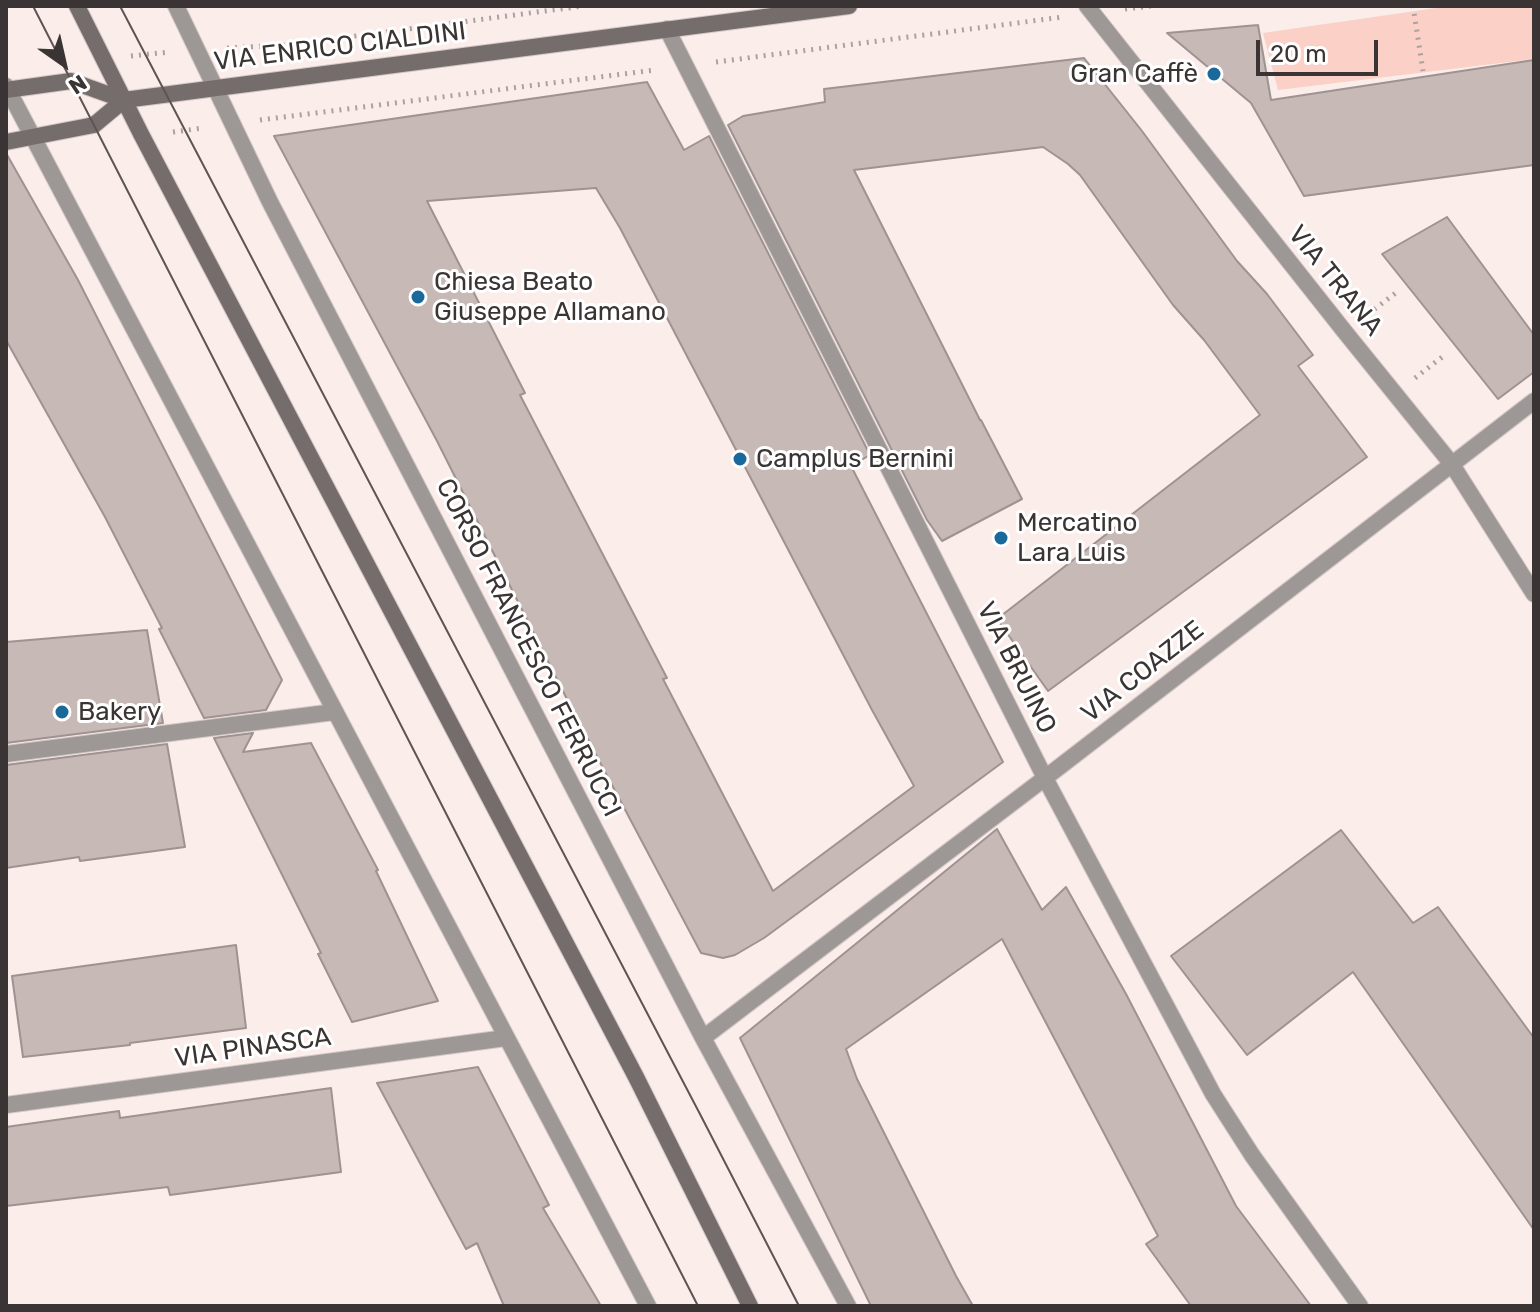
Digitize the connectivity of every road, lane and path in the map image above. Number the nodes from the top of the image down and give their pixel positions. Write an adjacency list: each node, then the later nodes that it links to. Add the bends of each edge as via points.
1 (77, 6): 10 (main road)
2 (176, 6): 9 (street, CORSO FRANCESCO FERRUCCI)
3 (583, 6): 9 (path, via 287,45)
4 (849, 6): 8 (main road, VIA ENRICO CIALDINI)
5 (1152, 6): 7 (path)
6 (1413, 6): 12 (path)
7 (1090, 10): 11 (path); 21 (street, VIA TRANA)
8 (667, 29): 11 (street, VIA BRUINO); 13 (main road, VIA ENRICO CIALDINI)
9 (197, 50): 10 (path); 13 (street, CORSO FRANCESCO FERRUCCI)
10 (103, 58): 15 (main road)
11 (685, 66): 16 (path); 27 (street, VIA BRUINO)
12 (1423, 71)
13 (215, 87): 15 (main road, VIA ENRICO CIALDINI); 16 (street, CORSO FRANCESCO FERRUCCI)
14 (7, 89): 15 (main road, via 71,81); 18 (street)
15 (124, 100): 17 (main road); 18 (main road, via 94,125)
16 (231, 123): 17 (path); 29 (street, CORSO FRANCESCO FERRUCCI)
17 (141, 134): 32 (main road, via 636,1077)
18 (32, 138): 19 (main road); 25 (street)
19 (6, 142)
20 (1397, 292): 21 (path)
21 (1345, 332): 23 (street, VIA TRANA)
22 (1534, 401): 23 (street, VIA COAZZE)
23 (1451, 463): 24 (street, VIA TRANA); 27 (street, VIA COAZZE)
24 (1534, 594)
25 (334, 712): 26 (street); 28 (street)
26 (6, 754)
27 (1045, 778): 29 (street, VIA COAZZE); 34 (street, VIA BRUINO, via 1213,1094)
28 (506, 1038): 30 (street, VIA PINASCA); 31 (street)
29 (703, 1038): 33 (street, CORSO FRANCESCO FERRUCCI)
30 (6, 1105)
31 (648, 1306)
32 (750, 1306)
33 (848, 1306)
34 (1360, 1306)

